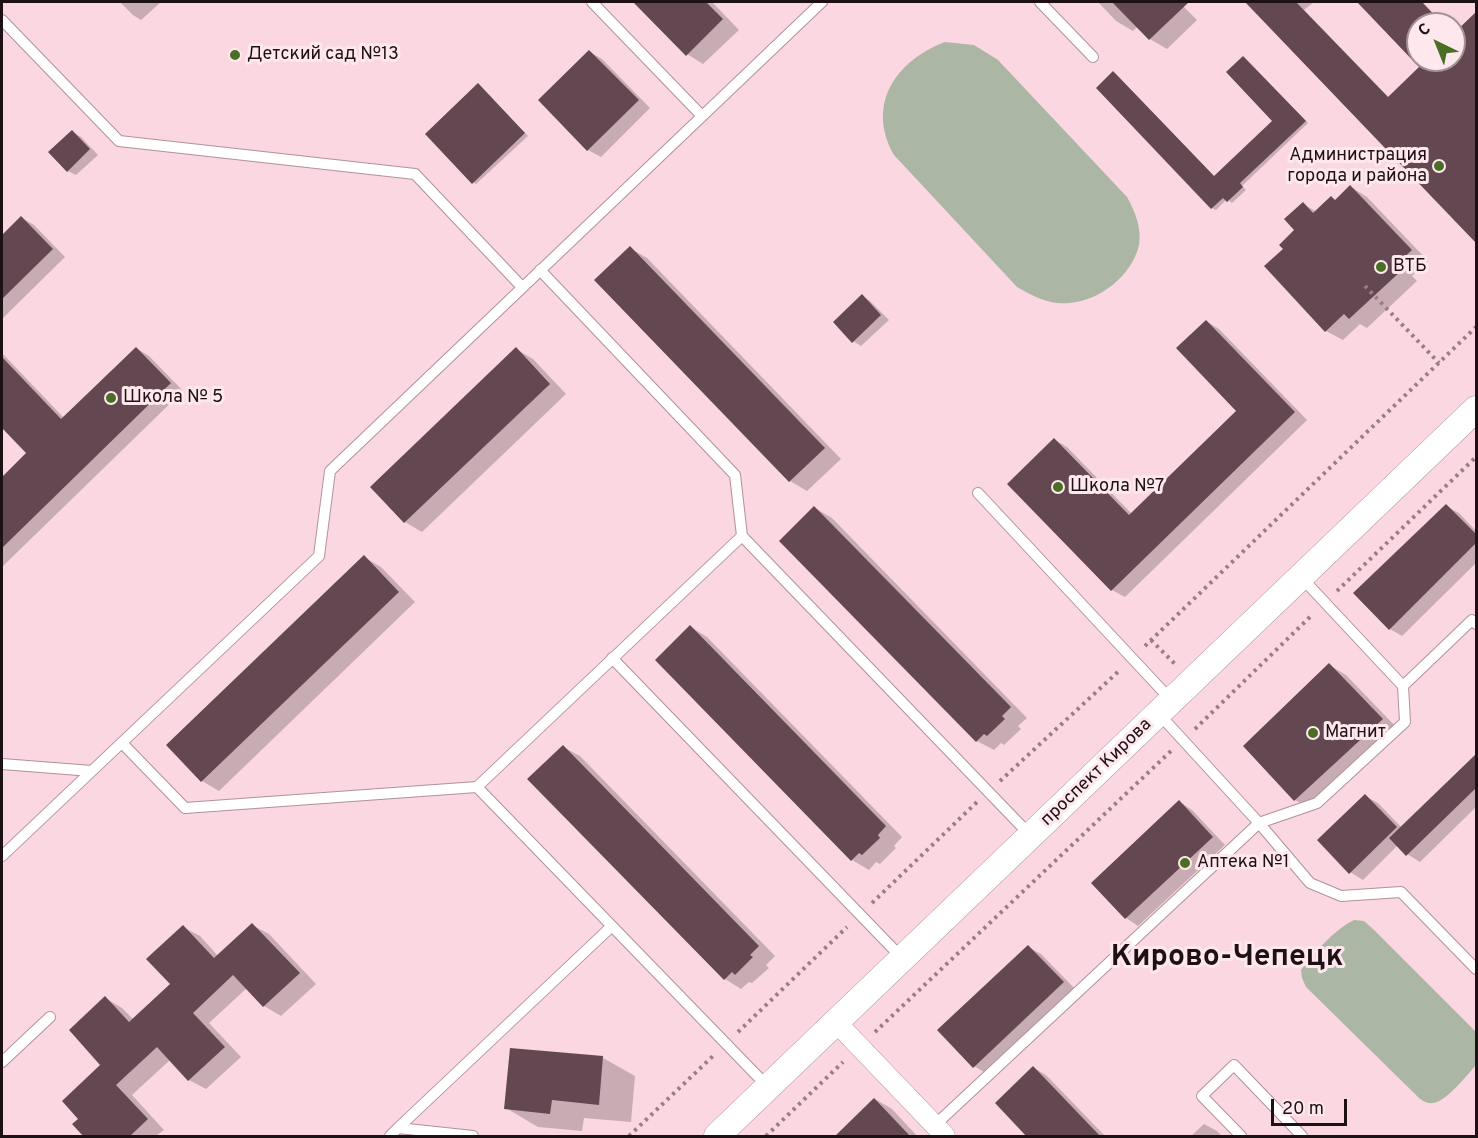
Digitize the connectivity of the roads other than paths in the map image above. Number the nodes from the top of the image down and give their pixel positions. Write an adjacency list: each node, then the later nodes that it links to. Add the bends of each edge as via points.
1 (591, 2): 6 (lane)
2 (822, 2): 6 (lane)
3 (1040, 2): 5 (lane)
4 (2, 20): 8 (lane, via 119,141 415,174)
5 (1093, 57)
6 (702, 116): 7 (lane)
7 (540, 270): 8 (lane); 11 (lane, via 735,476)
8 (522, 287): 17 (lane, via 330,471 319,556)
9 (1476, 410): 12 (street, проспект Кирова)
10 (978, 493): 16 (lane, via 1132,658)
11 (742, 536): 14 (lane); 22 (lane)
12 (1301, 577): 15 (lane); 16 (street, проспект Кирова)
13 (1475, 620): 15 (lane)
14 (612, 658): 20 (lane); 25 (lane)
15 (1403, 686): 21 (lane, via 1405,722 1317,803)
16 (1166, 707): 21 (lane, via 1184,739); 22 (street, проспект Кирова)
17 (122, 743): 19 (lane); 20 (lane, via 185,808)
18 (2, 764): 19 (lane)
19 (92, 771): 23 (lane)
20 (477, 787): 24 (lane)
21 (1259, 823): 26 (lane, via 1310,883 1341,896 1401,891); 32 (lane)
22 (1031, 837): 25 (street, проспект Кирова)
23 (2, 856)
24 (612, 926): 30 (lane); 31 (lane)
25 (903, 959): 28 (street, проспект Кирова)
26 (1476, 969)
27 (50, 1017): 29 (lane)
28 (836, 1022): 30 (street, проспект Кирова); 32 (street)
29 (2, 1062)
30 (768, 1087): 35 (street, проспект Кирова)
31 (398, 1128): 33 (lane); 34 (lane)
32 (940, 1131)
33 (390, 1137)
34 (473, 1137)
35 (717, 1137)
36 (1241, 1137): 37 (lane, via 1202,1096 1234,1065)
37 (1302, 1137)

